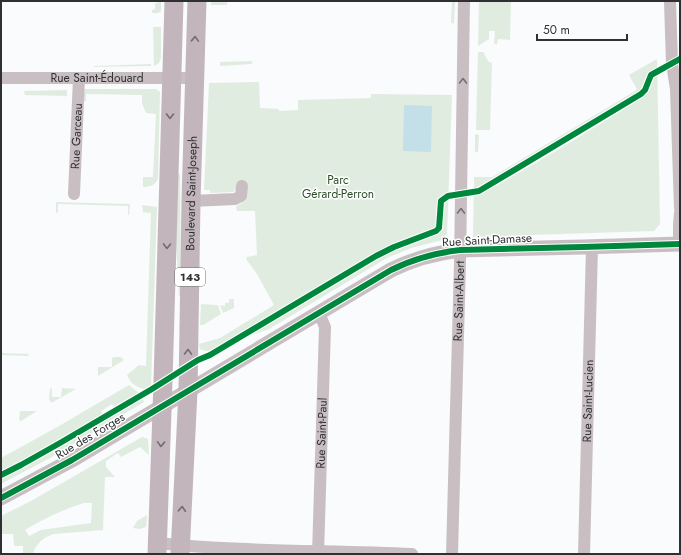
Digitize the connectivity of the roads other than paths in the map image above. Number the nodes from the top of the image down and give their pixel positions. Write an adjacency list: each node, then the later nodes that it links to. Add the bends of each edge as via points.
1 (174, 1): 5 (main road, Boulevard Saint-Joseph / 143)
2 (197, 1): 8 (main road, Boulevard Saint-Joseph / 143, one-way to 2)
3 (464, 1): 16 (street, Rue Saint-Albert, one-way to 3)
4 (670, 1): 12 (street)
5 (172, 77): 7 (street, Rue Saint-Édouard); 8 (street, Rue Saint-Édouard); 19 (main road, Boulevard Saint-Joseph / 143, one-way to 19)
6 (1, 78): 7 (street, Rue Saint-Édouard)
7 (79, 78): 10 (street, Rue Garceau)
8 (194, 78): 11 (main road, Boulevard Saint-Joseph / 143)
9 (242, 186): 11 (street, via 241,196 235,199)
10 (74, 194)
11 (191, 201): 18 (main road, Boulevard Saint-Joseph / 143, one-way to 11)
12 (680, 208)
13 (680, 213): 14 (street)
14 (680, 244): 15 (street, Rue Saint-Damase)
15 (592, 247): 16 (street, Rue Saint-Damase); 26 (street, Rue Saint-Lucien)
16 (460, 250): 17 (street, Rue Saint-Damase, via 404,263); 25 (street, Rue Saint-Albert)
17 (319, 313): 18 (street, Rue Saint-Damase); 23 (street, Rue Saint-Paul, via 325,327)
18 (188, 391): 19 (street, Rue des Forges); 22 (main road, Boulevard Saint-Joseph / 143, one-way to 18)
19 (163, 405): 20 (street, Rue des Forges, via 72,460); 21 (main road, Boulevard Saint-Joseph / 143, one-way to 21)
20 (1, 498)
21 (157, 549): 22 (street)
22 (180, 550): 23 (street)
23 (318, 553): 24 (street)
24 (412, 554)
25 (452, 554)
26 (584, 554)

